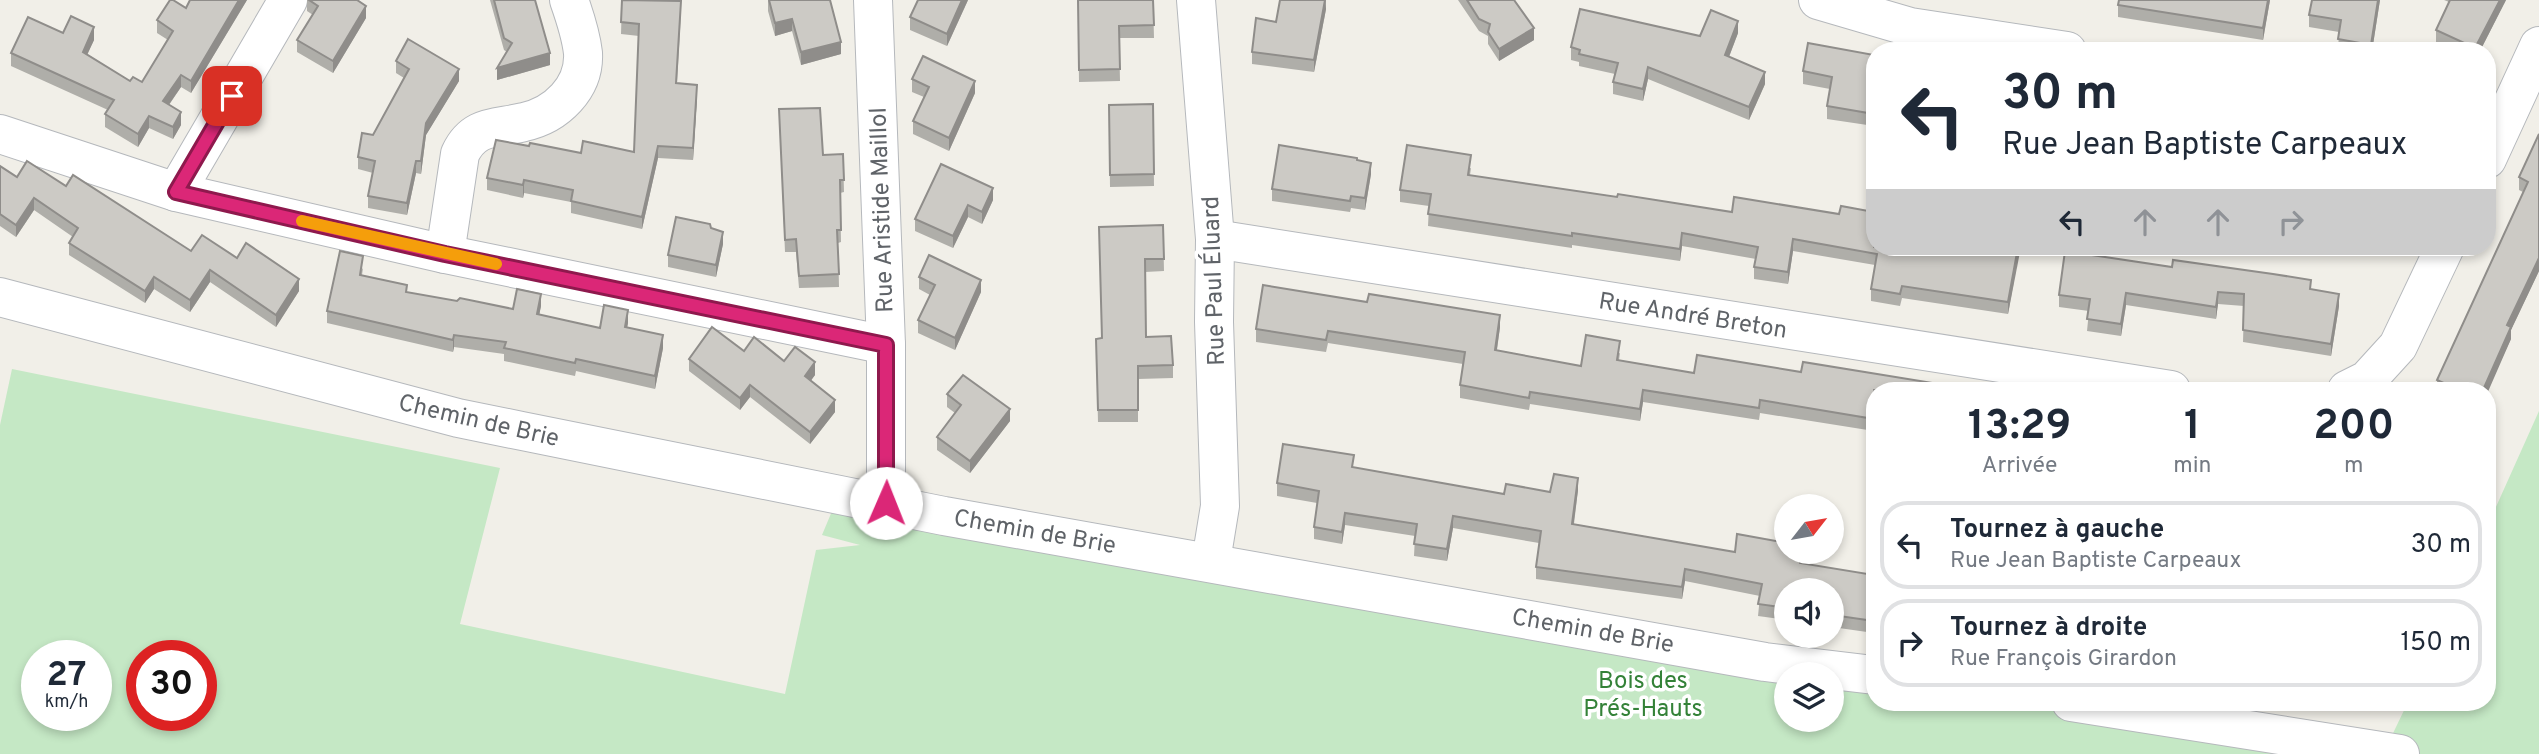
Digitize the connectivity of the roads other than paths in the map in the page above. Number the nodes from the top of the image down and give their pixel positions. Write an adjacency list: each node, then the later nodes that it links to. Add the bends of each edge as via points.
1 (288, 0): 10 (street)
2 (569, 0): 12 (street, via 583,56 571,93 544,116 477,132 466,142 460,154)
3 (873, 0): 15 (street, Rue Aristide Maillol)
4 (1196, 0): 11 (street, Rue Paul Éluard)
5 (1818, 0): 6 (street, via 1910,27)
6 (2008, 42)
7 (2539, 46): 8 (street)
8 (2496, 129)
9 (0, 134): 10 (street)
10 (176, 192): 12 (street)
11 (1215, 239): 16 (street, Rue André Breton); 19 (street, Rue Paul Éluard, via 1220,506)
12 (445, 254): 15 (street)
13 (2441, 256): 17 (street, via 2398,346)
14 (0, 297): 18 (street, Chemin de Brie, via 458,418)
15 (886, 345): 18 (street, Rue Aristide Maillol)
16 (2120, 382)
17 (2363, 382)
18 (886, 503): 19 (street, Chemin de Brie)
19 (1211, 561): 20 (street, Chemin de Brie, via 1765,662)
20 (1866, 675)
21 (2128, 711): 22 (street)
22 (2400, 754)

